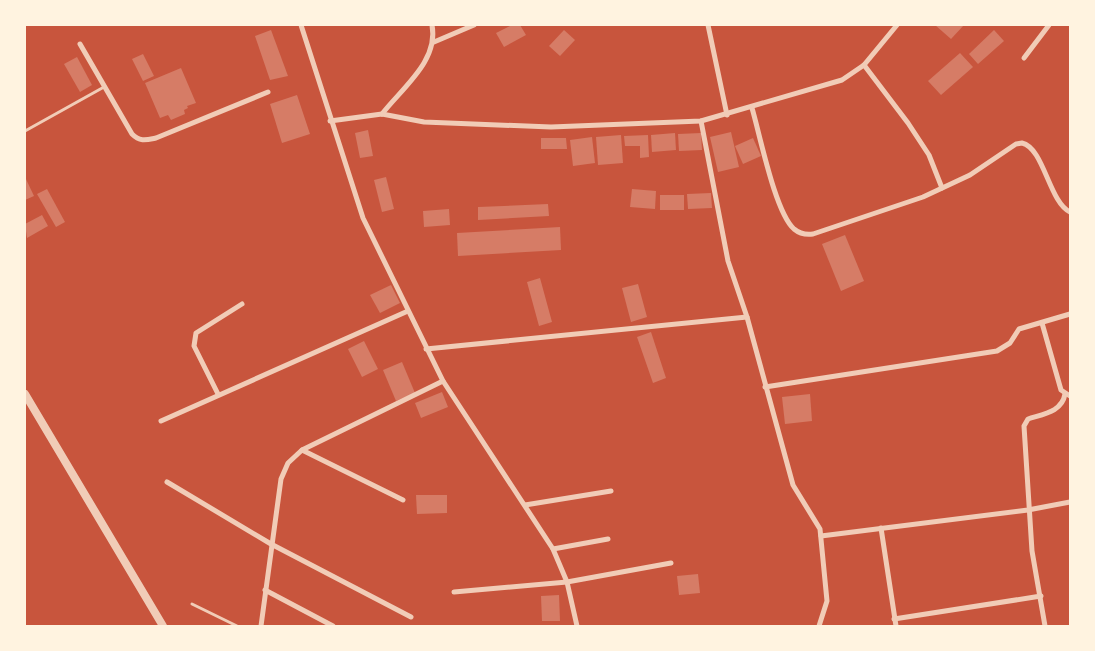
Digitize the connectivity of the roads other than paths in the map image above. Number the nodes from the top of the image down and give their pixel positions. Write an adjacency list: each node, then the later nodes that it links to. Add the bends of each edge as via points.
1 (301, 25): 16 (street)
2 (432, 25): 7 (street)
3 (474, 25): 7 (street)
4 (708, 25): 15 (street)
5 (897, 25): 10 (street)
6 (1049, 25): 9 (street)
7 (434, 42): 14 (street, via 426,60)
8 (80, 44): 11 (street)
9 (1024, 58)
10 (864, 66): 13 (street, via 837,83); 19 (street, via 929,155)
11 (104, 87): 12 (street, via 132,134 144,141); 18 (lane)
12 (268, 92)
13 (752, 108): 15 (street); 19 (street, via 779,202 793,228 799,232 813,234)
14 (382, 114): 16 (street); 17 (street, via 424,122 551,127)
15 (726, 115): 17 (street)
16 (330, 121): 22 (street, via 363,218)
17 (700, 121): 24 (street, via 728,261)
18 (25, 131)
19 (942, 188): 20 (street, via 970,175 1022,142 1031,148 1062,205)
20 (1070, 212)
21 (242, 304): 30 (street, via 196,333 194,346)
22 (408, 311): 26 (street); 30 (street)
23 (1070, 314): 25 (street)
24 (747, 317): 26 (street); 28 (street)
25 (1042, 323): 28 (street, via 1019,329 1010,343 997,351); 31 (street, via 1061,390)
26 (426, 349): 27 (street)
27 (444, 381): 33 (street); 38 (street)
28 (766, 387): 41 (street, via 793,485 817,524)
29 (25, 394): 53 (street)
30 (218, 394): 32 (street)
31 (1067, 395): 39 (street, via 1059,408 1025,421)
32 (161, 422)
33 (302, 450): 36 (street); 43 (street, via 288,463 281,478)
34 (167, 482): 43 (street)
35 (611, 491): 38 (street)
36 (403, 500)
37 (1070, 502): 39 (street)
38 (525, 505): 44 (street)
39 (1028, 510): 40 (street); 49 (street, via 1033,560)
40 (881, 528): 41 (street); 52 (street)
41 (820, 536): 58 (street, via 827,601)
42 (608, 539): 44 (street)
43 (271, 544): 47 (street); 51 (street)
44 (553, 549): 46 (street)
45 (671, 562): 46 (street)
46 (567, 582): 48 (street); 57 (street)
47 (265, 590): 55 (street); 56 (street)
48 (454, 592)
49 (1042, 596): 52 (street); 60 (street)
50 (192, 604): 54 (lane)
51 (411, 618)
52 (894, 619): 59 (street)
53 (163, 626)
54 (237, 626)
55 (261, 626)
56 (333, 626)
57 (578, 626)
58 (818, 626)
59 (896, 626)
60 (1045, 626)

